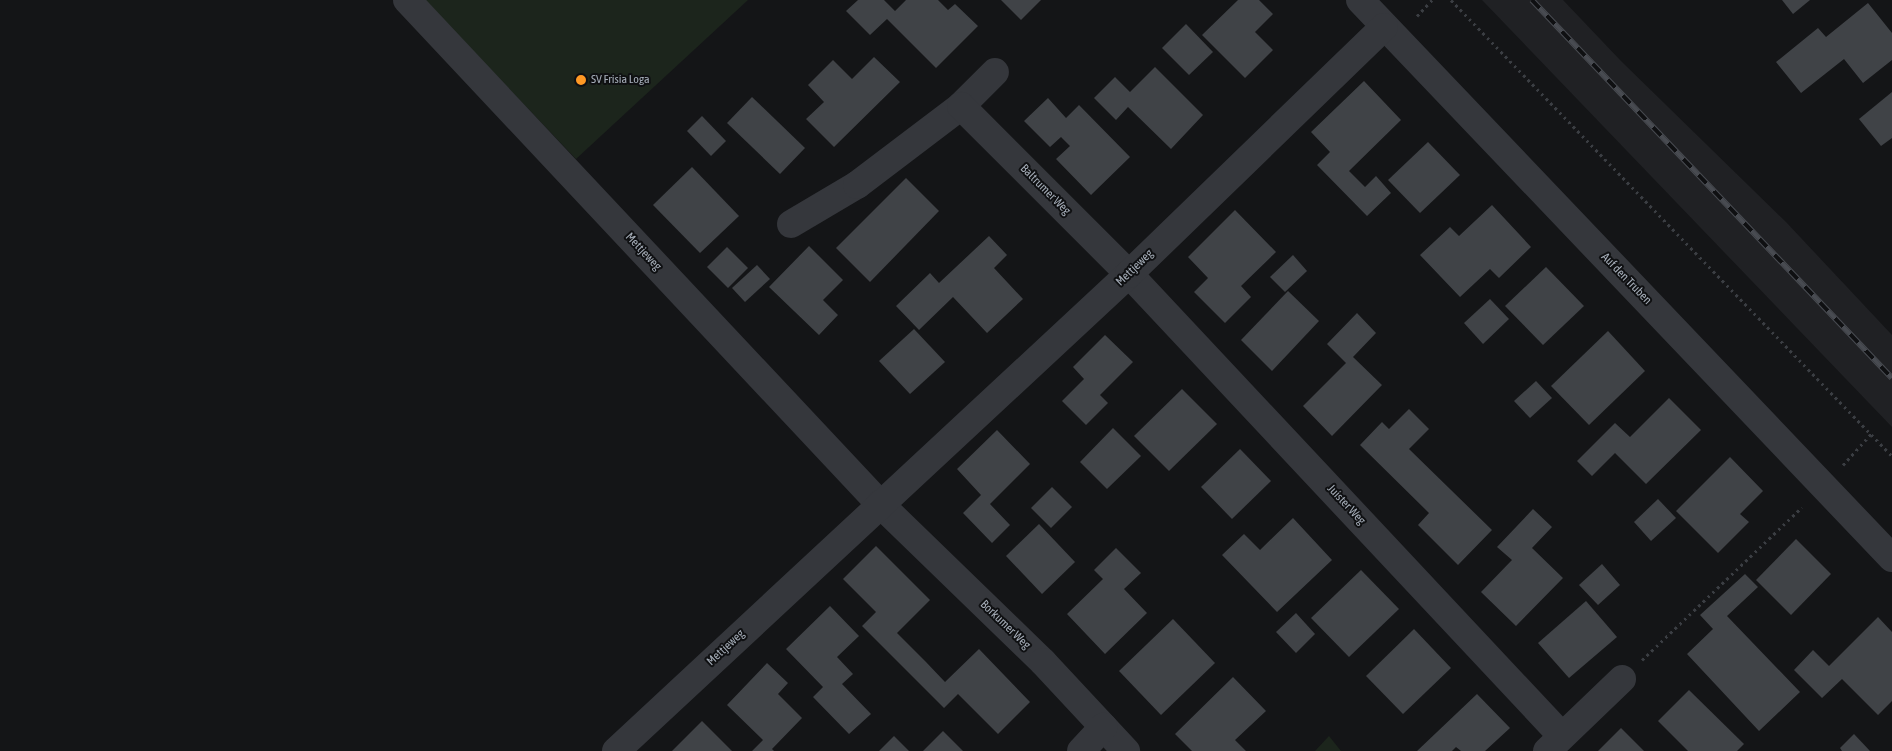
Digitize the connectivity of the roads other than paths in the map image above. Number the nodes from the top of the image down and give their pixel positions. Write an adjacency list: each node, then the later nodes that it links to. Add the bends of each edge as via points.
1 (407, 0): 8 (street, Mettjeweg)
2 (1360, 0): 3 (street, Auf den Truben)
3 (1384, 27): 7 (street, Mettjeweg); 9 (street, Auf den Truben)
4 (995, 72): 5 (street)
5 (961, 106): 6 (street, via 857,185); 7 (street, Baltrumer Weg)
6 (791, 224)
7 (1129, 274): 8 (street, Mettjeweg); 12 (street, Juister Weg)
8 (880, 504): 11 (street, Borkumer Weg, via 1043,662); 13 (street, Mettjeweg)
9 (1892, 558)
10 (1622, 679): 12 (street, Juister Weg)
11 (1103, 727): 14 (street); 15 (street, Borkumer Weg)
12 (1555, 744)
13 (616, 751)
14 (1081, 751)
15 (1126, 751)

